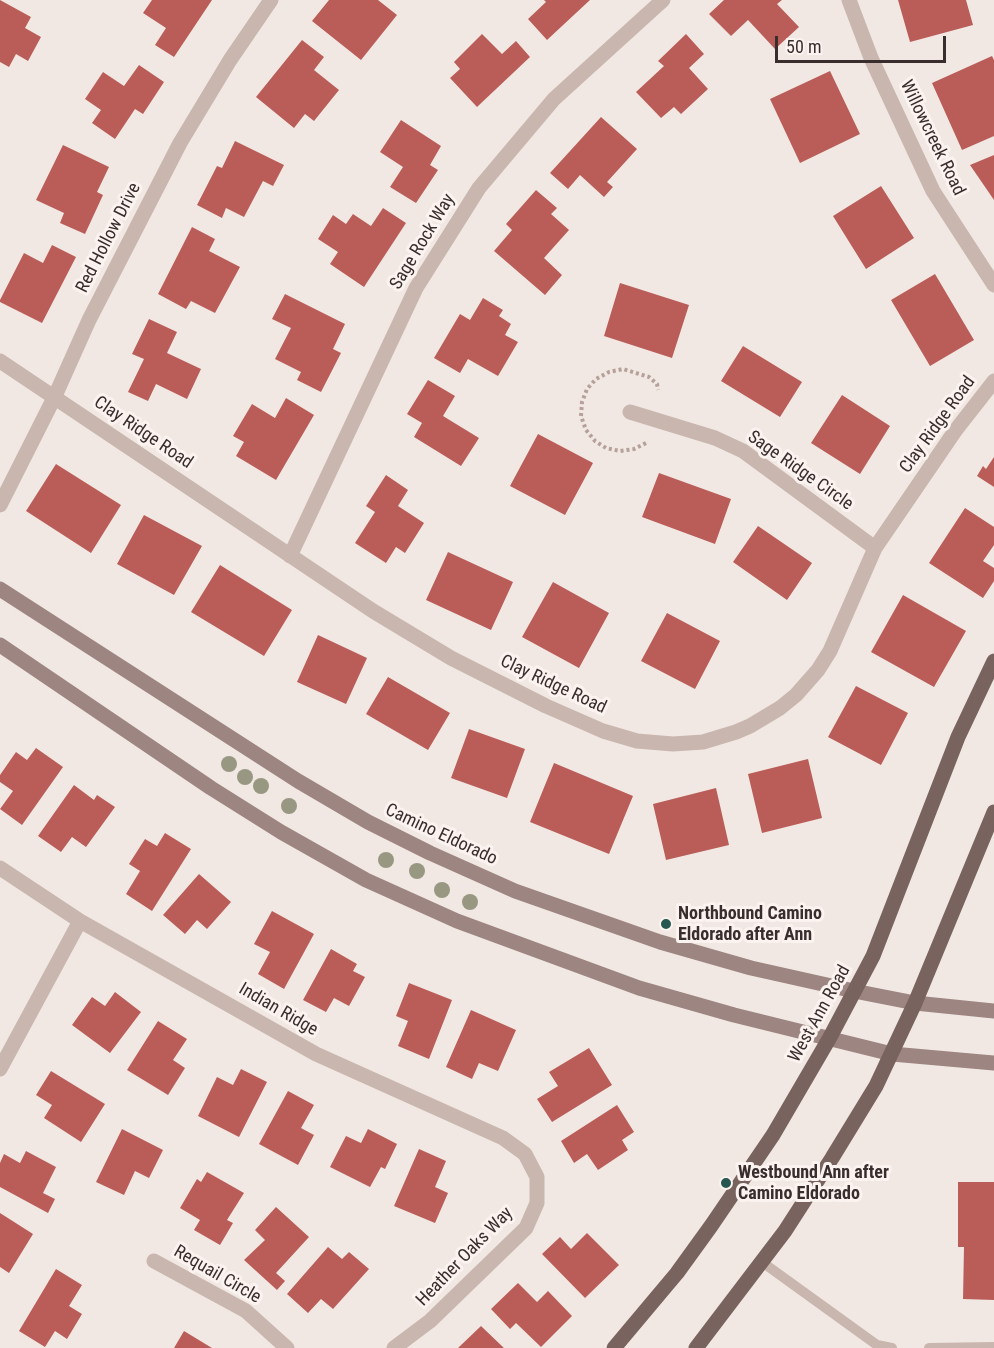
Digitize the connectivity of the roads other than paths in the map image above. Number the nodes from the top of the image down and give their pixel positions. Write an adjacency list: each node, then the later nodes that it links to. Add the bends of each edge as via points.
1 (271, 0): 7 (street, Red Hollow Drive, via 180,143 89,320)
2 (663, 0): 11 (street, Sage Rock Way, via 554,99 480,188 416,288)
3 (849, 0): 4 (street, Willowcreek Road, via 871,58 933,191)
4 (994, 285)
5 (0, 361): 7 (street, Clay Ridge Road)
6 (994, 381): 10 (street, Clay Ridge Road, via 955,430)
7 (55, 396): 9 (street, Red Hollow Drive); 11 (street, Clay Ridge Road)
8 (630, 412): 10 (street, Sage Ridge Circle, via 715,438 743,451)
9 (0, 505)
10 (875, 548): 11 (street, Clay Ridge Road, via 830,651 796,695 736,732 703,742 673,744 637,741 603,731 546,706 451,658)
11 (290, 556)
12 (0, 589): 18 (main road, Camino Eldorado, via 298,781 430,853 597,921 751,968)
13 (0, 645): 21 (main road, via 211,788 366,880 457,921 628,984)
14 (994, 661): 18 (main road, West Ann Road, via 958,737 873,956)
15 (994, 812): 19 (main road)
16 (0, 868): 17 (street, Indian Ridge)
17 (80, 921): 24 (street); 25 (street, Indian Ridge, via 316,1054 503,1138 525,1154)
18 (854, 991): 19 (main road, Camino Eldorado); 21 (main road, West Ann Road)
19 (915, 1003): 20 (main road, Camino Eldorado); 22 (main road)
20 (994, 1011)
21 (829, 1039): 22 (main road); 31 (main road, West Ann Road, via 774,1135 711,1226)
22 (892, 1054): 23 (main road); 27 (main road, via 832,1158)
23 (994, 1063)
24 (0, 1069)
25 (537, 1177): 30 (street, Heather Oaks Way, via 537,1203 526,1228 430,1322)
26 (154, 1261): 29 (street, Requail Circle, via 246,1311)
27 (762, 1262): 32 (main road); 33 (lane, via 877,1345)
28 (994, 1347): 34 (lane)
29 (286, 1348)
30 (394, 1348)
31 (614, 1348)
32 (696, 1348)
33 (892, 1348)
34 (929, 1348)

